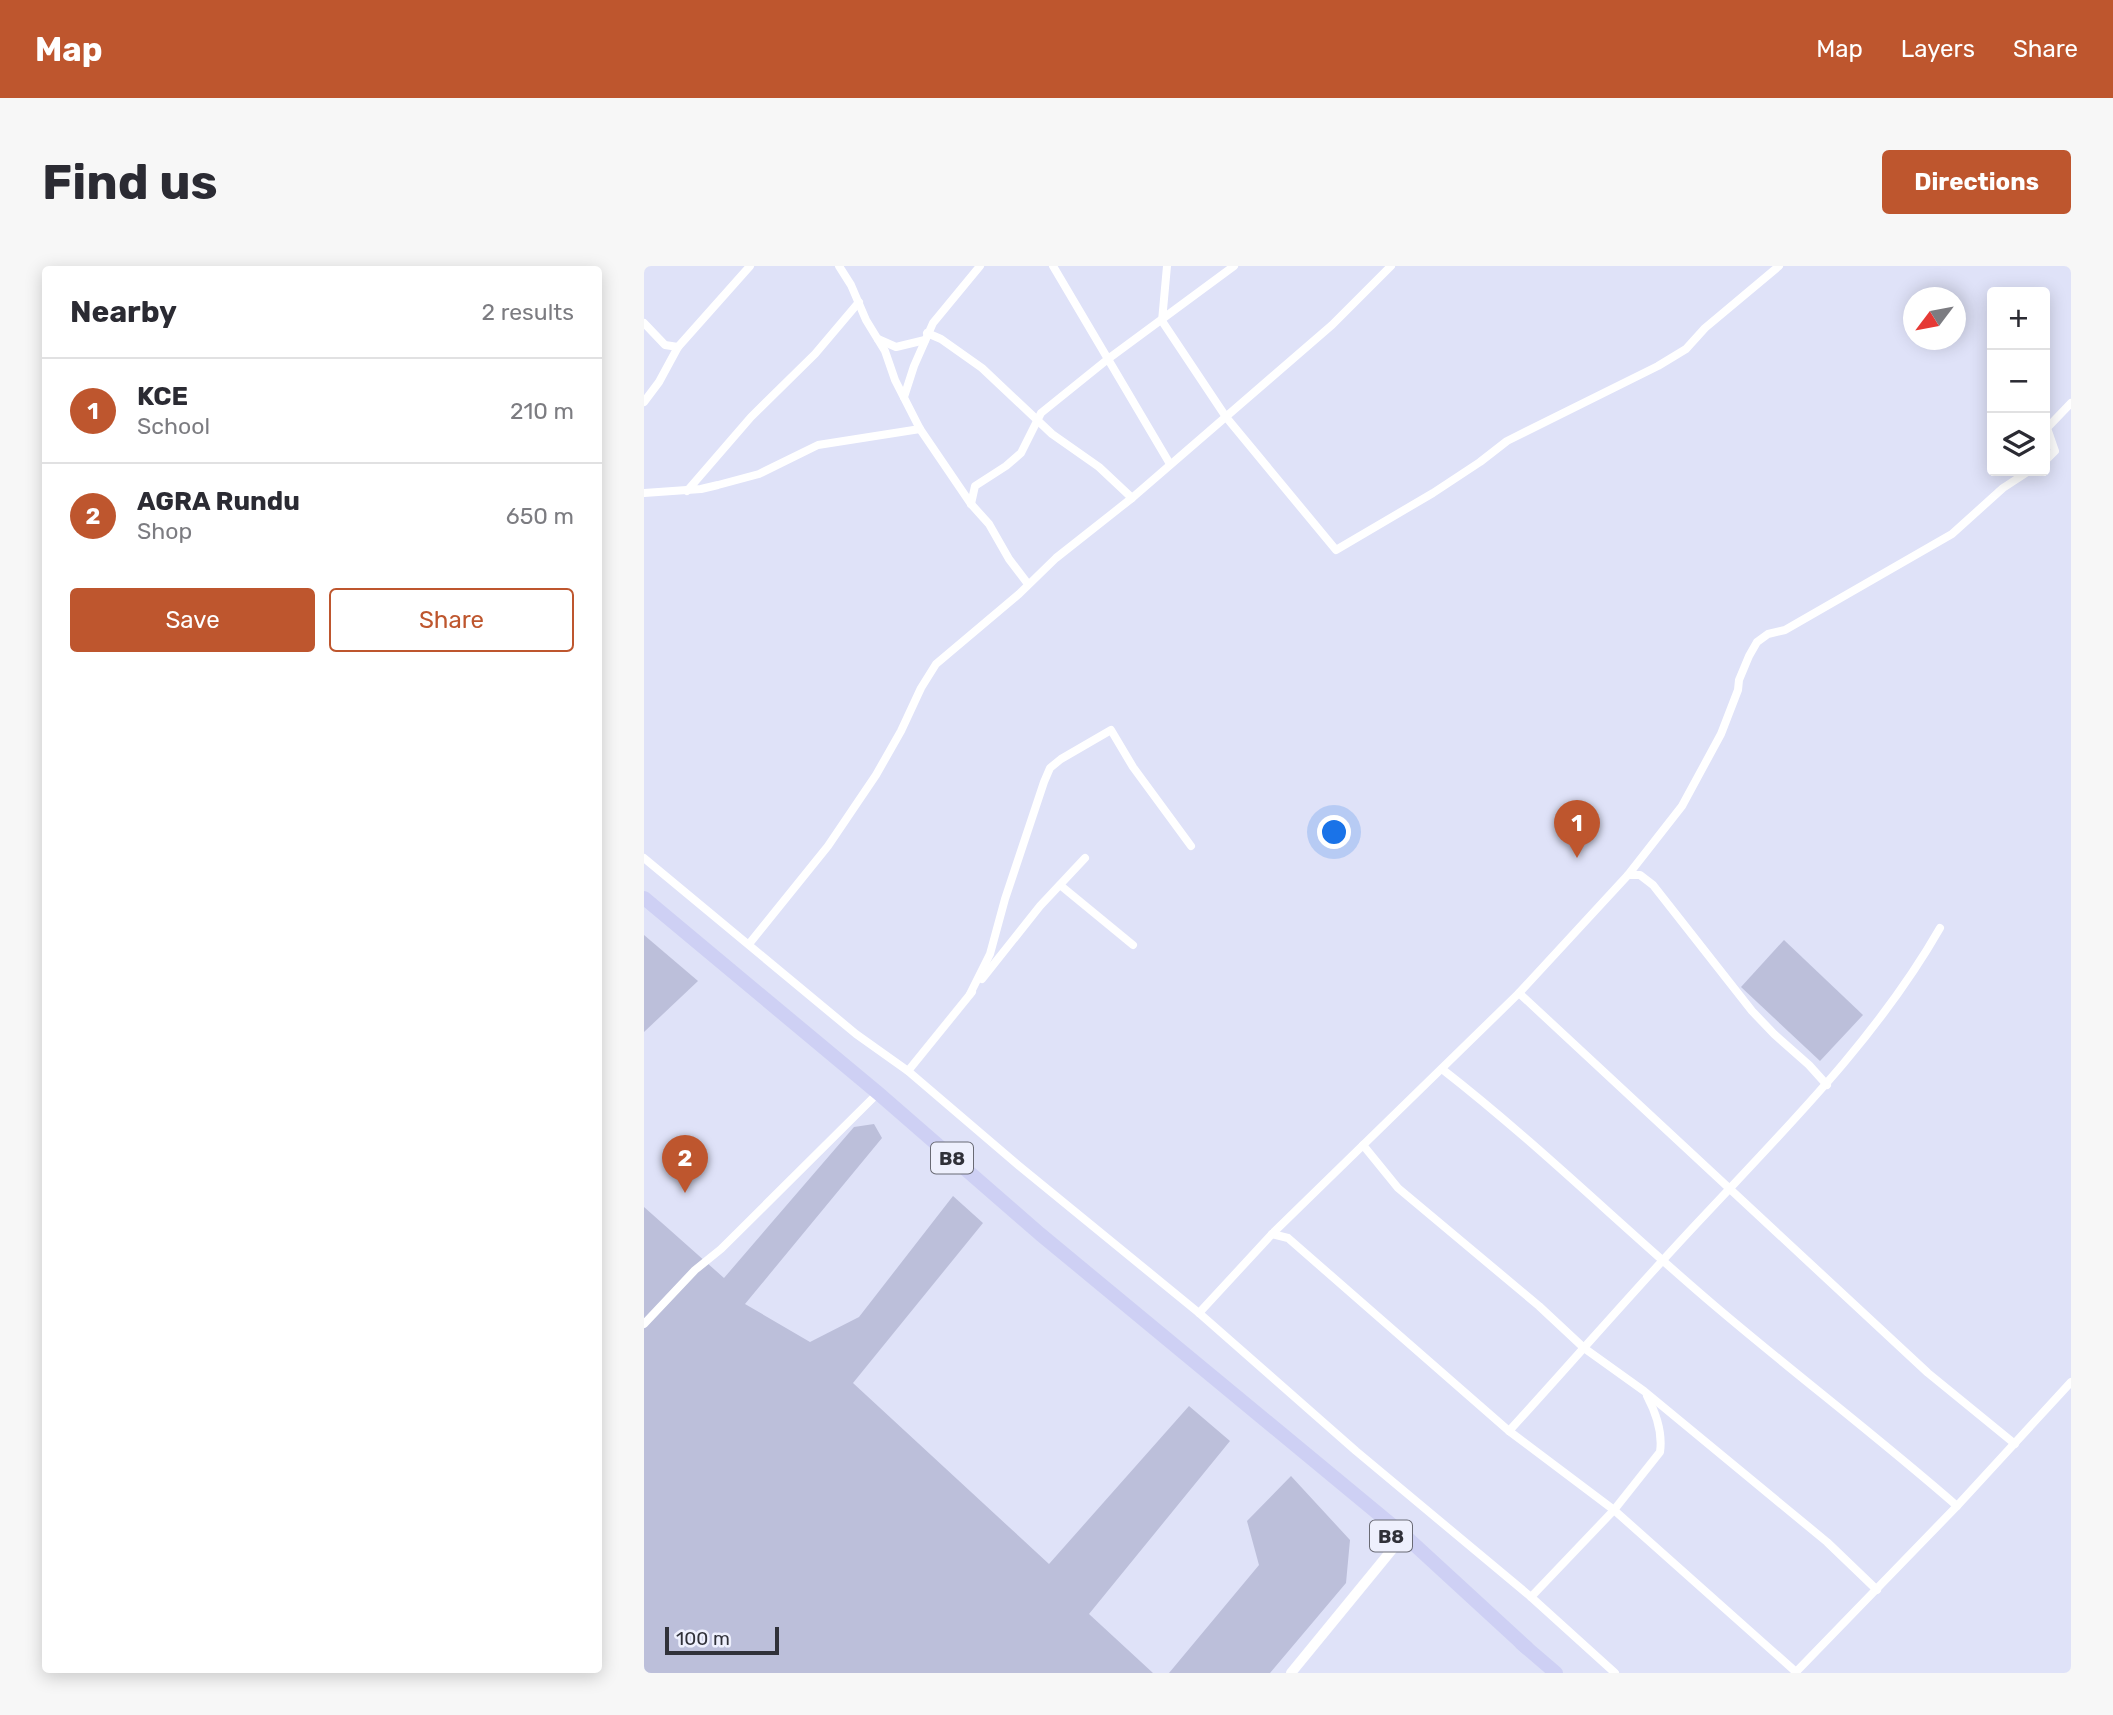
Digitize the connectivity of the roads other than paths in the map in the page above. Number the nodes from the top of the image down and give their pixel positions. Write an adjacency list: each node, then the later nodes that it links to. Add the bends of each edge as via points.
1 (750, 266): 14 (street)
2 (839, 266): 9 (street)
3 (980, 266): 12 (street)
4 (1053, 266): 15 (street)
5 (1167, 266): 10 (street)
6 (1234, 266): 10 (street)
7 (1391, 266): 19 (street, via 1332,325)
8 (1779, 266): 19 (street, via 1686,349 1507,441 1336,550)
9 (859, 302): 13 (street); 27 (street)
10 (1162, 321): 15 (street); 19 (street)
11 (644, 323): 14 (street, via 666,345)
12 (926, 336): 13 (street, via 896,346); 16 (street); 20 (street, via 941,339 982,368)
13 (878, 339): 16 (street)
14 (678, 348): 17 (street)
15 (1108, 359): 20 (street); 25 (street)
16 (904, 397): 22 (street)
17 (644, 402)
18 (2071, 403): 21 (street)
19 (1226, 417): 25 (street)
20 (1036, 419): 29 (street); 30 (street, via 1021,453 975,486)
21 (2050, 425)
22 (920, 429): 27 (street, via 818,445 759,474); 30 (street)
23 (2050, 437): 24 (street, via 2055,451)
24 (2050, 456)
25 (1170, 464): 29 (street)
26 (2022, 476): 35 (street, via 1952,534 1757,642 1721,734 1682,806)
27 (687, 491): 28 (street)
28 (644, 493)
29 (1132, 498): 31 (street)
30 (971, 504): 31 (street)
31 (1028, 584): 39 (street, via 936,664 876,775 828,846)
32 (1191, 846): 42 (street, via 1111,730 1061,759 1044,782 989,959)
33 (644, 858): 39 (street)
34 (1085, 858): 36 (street)
35 (1628, 875): 41 (street); 45 (street, via 1640,876 1653,885 1752,1011)
36 (1060, 885): 40 (street); 42 (street)
37 (644, 898): 46 (highway, B8)
38 (1940, 928): 45 (street, via 1894,1000)
39 (749, 944): 44 (street, via 856,1034)
40 (1132, 945)
41 (1519, 993): 43 (street); 48 (street)
42 (970, 994): 44 (street)
43 (1442, 1069): 47 (street); 50 (street)
44 (908, 1071): 51 (street)
45 (1827, 1085): 48 (street)
46 (878, 1093): 52 (street); 60 (highway, B8)
47 (1363, 1145): 49 (street); 53 (street, via 1398,1188)
48 (1730, 1188): 50 (street); 57 (street, via 1928,1373)
49 (1272, 1234): 51 (street); 56 (street, via 1288,1238)
50 (1662, 1260): 53 (street); 58 (street)
51 (1199, 1313): 62 (street)
52 (644, 1324)
53 (1584, 1348): 55 (street); 56 (street)
54 (2071, 1381): 57 (street)
55 (1644, 1391): 59 (street, via 1656,1412 1660,1452); 61 (street, via 1827,1542)
56 (1509, 1431): 59 (street)
57 (2015, 1444): 58 (street)
58 (1957, 1506): 61 (street)
59 (1614, 1510): 62 (street); 63 (street)
60 (1402, 1539): 64 (street); 65 (highway, B8)
61 (1877, 1590): 63 (street)
62 (1531, 1597): 66 (street)
63 (1796, 1672)
64 (1290, 1673)
65 (1556, 1673)
66 (1615, 1673)

